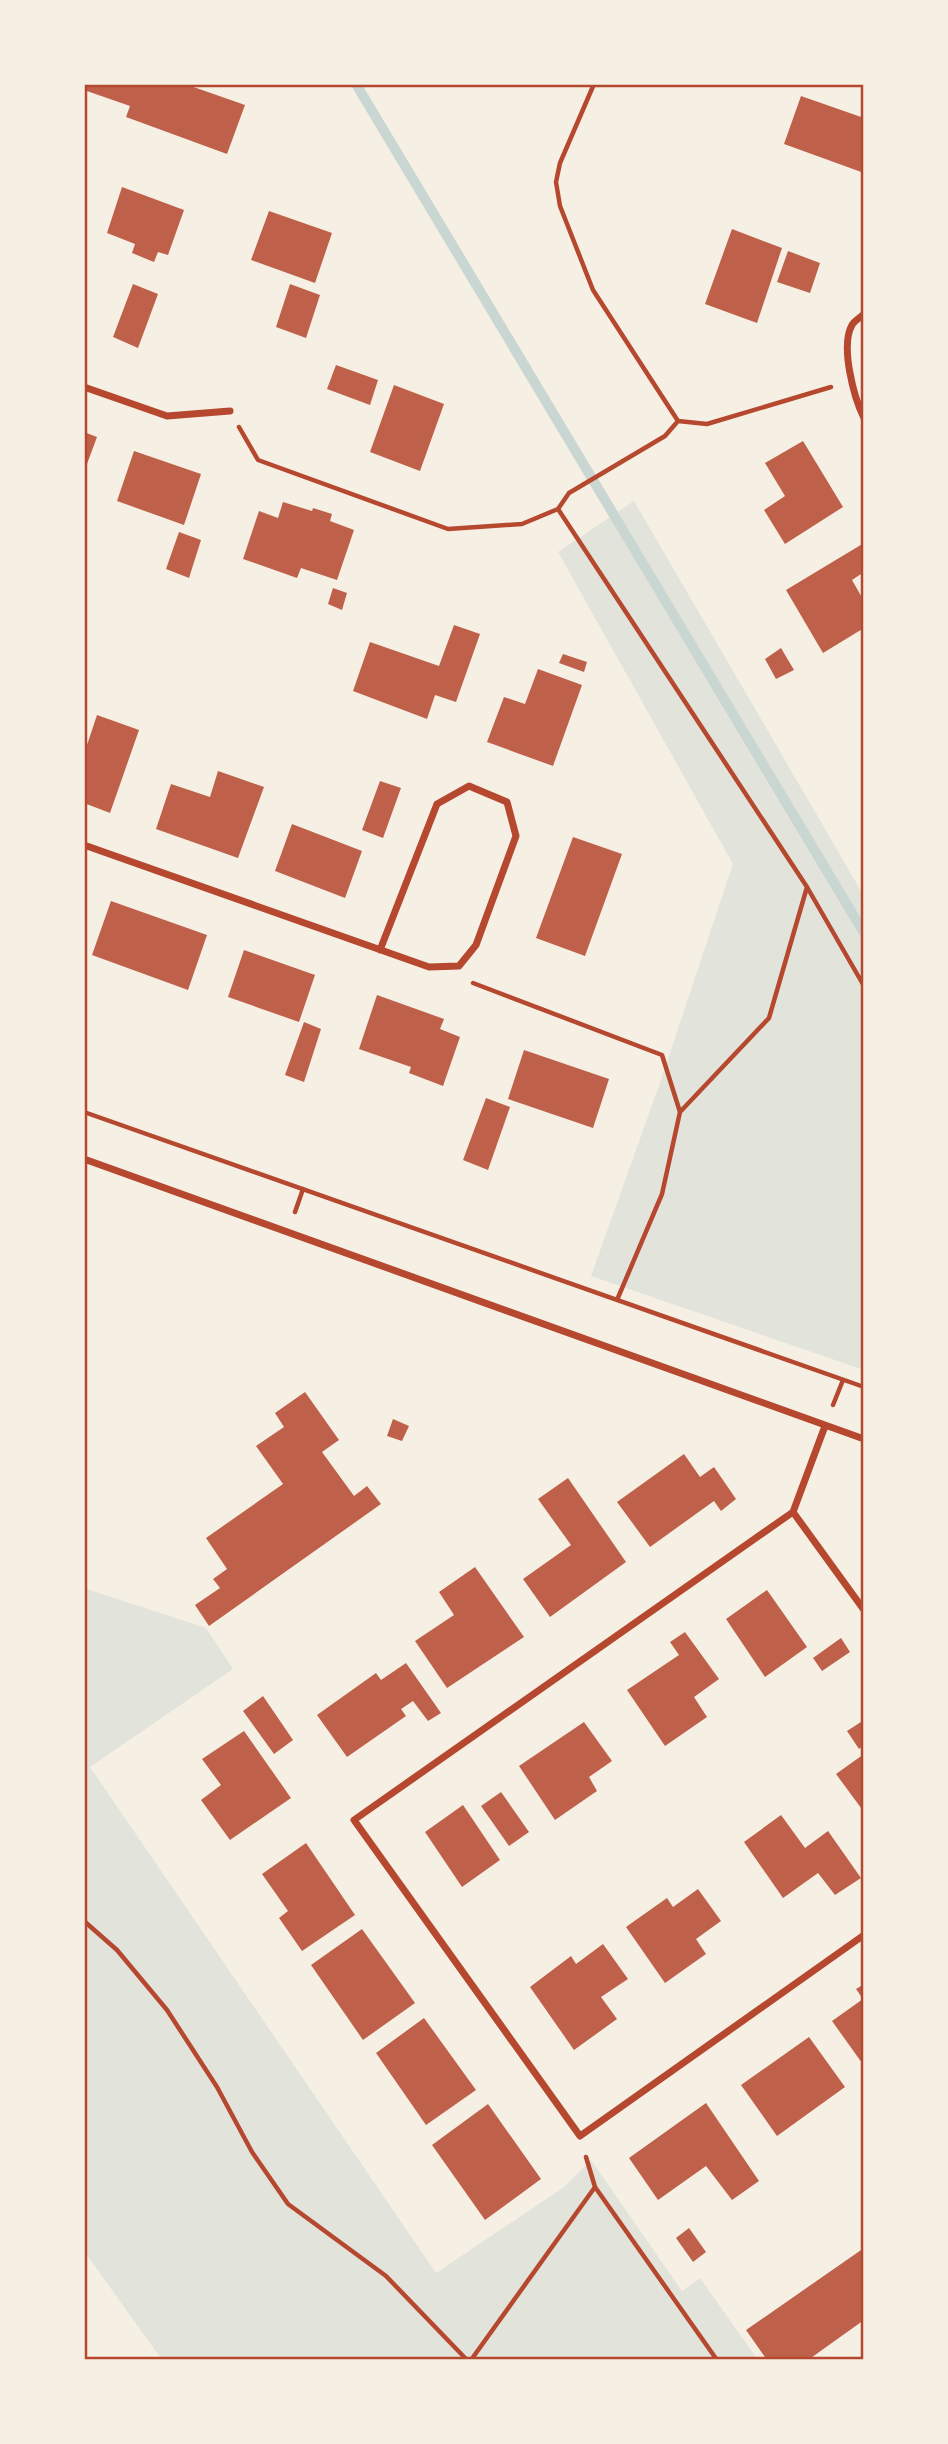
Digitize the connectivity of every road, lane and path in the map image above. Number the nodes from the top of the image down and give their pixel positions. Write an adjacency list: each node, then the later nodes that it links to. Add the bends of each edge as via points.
1 (594, 84): 7 (path, via 559,163 560,206 593,290)
2 (864, 314): 3 (street, via 851,326 847,356)
3 (852, 381): 6 (street); 7 (path, via 707,424)
4 (84, 387): 5 (street, via 167,416)
5 (230, 411): 8 (path, via 258,460 448,529 522,524)
6 (864, 418)
7 (678, 421): 8 (path, via 665,436 569,493)
8 (558, 509): 10 (path)
9 (84, 845): 11 (street)
10 (807, 887): 13 (path); 15 (path, via 769,1018)
11 (380, 950): 12 (street); 12 (street, via 437,804 469,786 507,803 516,836 476,945 458,966)
12 (429, 967): 15 (path, via 662,1055)
13 (864, 986)
14 (84, 1112): 17 (path)
15 (680, 1112): 17 (path, via 662,1194)
16 (84, 1159): 19 (street)
17 (617, 1300): 18 (path)
18 (864, 1387)
19 (825, 1426): 20 (street); 21 (street)
20 (864, 1439)
21 (793, 1511): 22 (street); 25 (street, via 354,1820)
22 (864, 1610)
23 (84, 1921): 27 (path, via 117,1950 167,2010 288,2204 386,2276)
24 (864, 1936): 25 (street)
25 (580, 2136): 26 (path)
26 (595, 2187): 27 (path); 28 (path)
27 (469, 2360)
28 (717, 2360)

